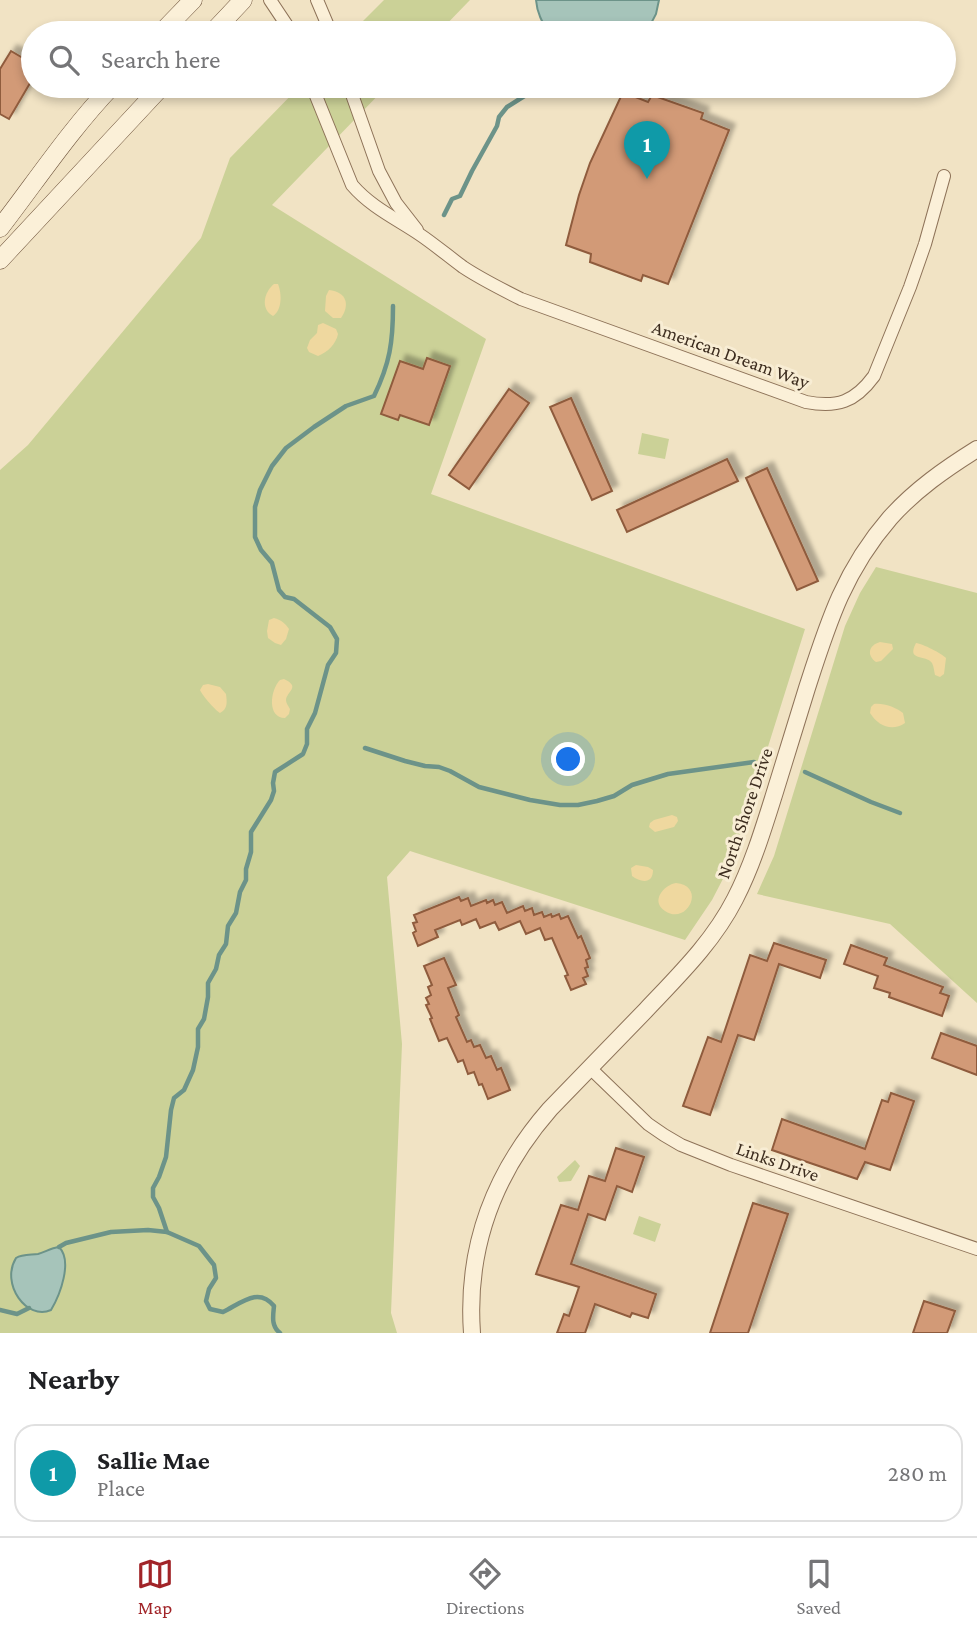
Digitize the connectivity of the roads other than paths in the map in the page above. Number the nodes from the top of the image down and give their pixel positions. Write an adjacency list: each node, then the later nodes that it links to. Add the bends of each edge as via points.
1 (193, 0): 5 (main road)
2 (243, 0): 6 (main road)
3 (270, 0): 7 (street)
4 (317, 0): 8 (street)
5 (173, 21)
6 (223, 21)
7 (284, 21)
8 (326, 21)
9 (100, 98): 14 (main road)
10 (151, 98): 16 (main road)
11 (317, 98): 15 (street, via 352,186 382,212)
12 (354, 98): 15 (street, via 387,188)
13 (944, 176): 15 (street, American Dream Way, via 910,287 874,376 854,397 828,405 806,402 521,299 465,268)
14 (0, 228)
15 (420, 234)
16 (0, 260)
17 (977, 449): 18 (street, North Shore Drive, via 914,494 854,568 824,636 760,838 735,900 701,951)
18 (590, 1068): 19 (street, Links Drive, via 648,1124 681,1144); 20 (street, North Shore Drive, via 534,1128 502,1178 476,1255)
19 (977, 1249)
20 (472, 1333)

